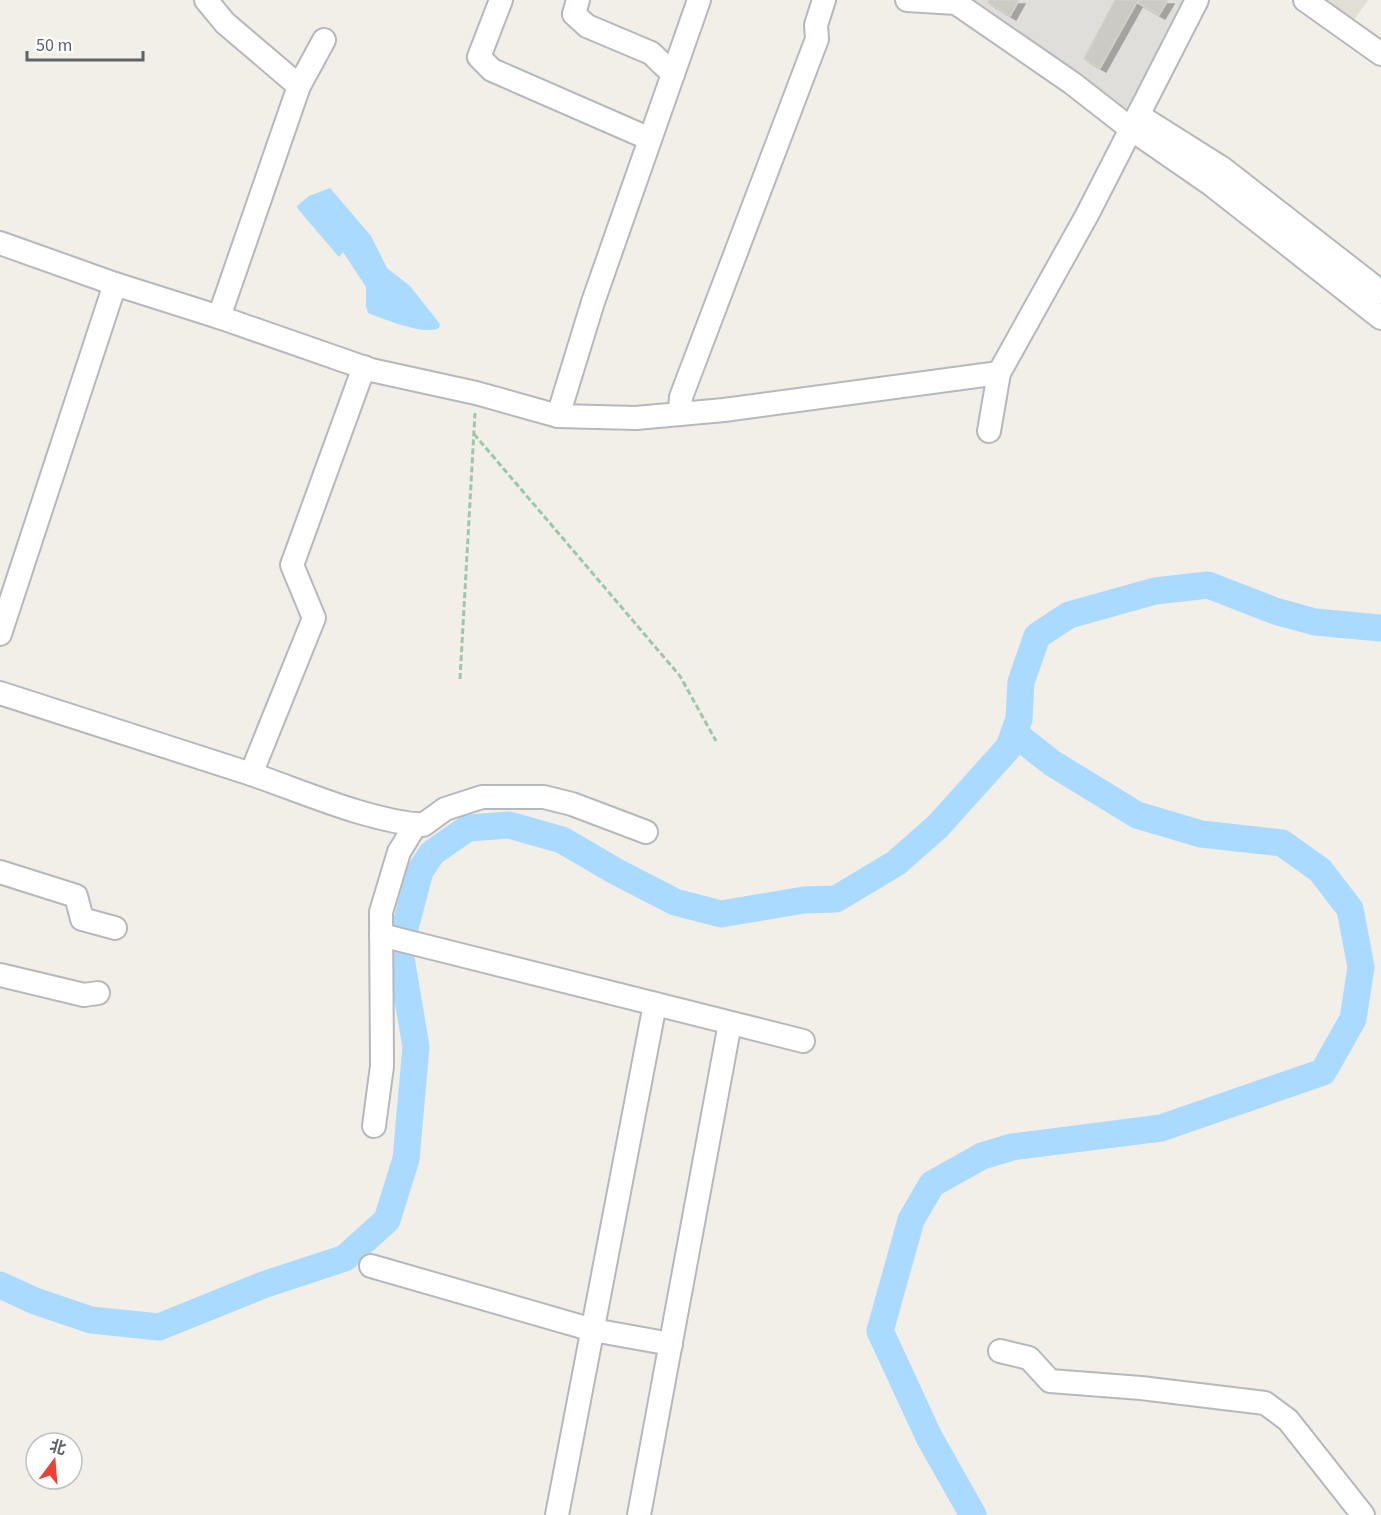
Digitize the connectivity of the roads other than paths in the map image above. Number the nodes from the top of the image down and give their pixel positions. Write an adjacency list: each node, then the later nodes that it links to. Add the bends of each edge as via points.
1 (206, 0): 12 (street, via 225,23)
2 (501, 0): 14 (street, via 479,57 492,70)
3 (578, 0): 11 (street, via 574,14 587,26 651,53)
4 (699, 0): 11 (street)
5 (824, 0): 22 (street, via 816,25 817,39 681,397)
6 (907, 0): 13 (street, via 956,3)
7 (1197, 0): 13 (street)
8 (1305, 0): 10 (street)
9 (324, 40): 12 (street)
10 (1381, 54)
11 (673, 74): 14 (street)
12 (299, 86): 18 (street)
13 (1135, 122): 17 (street, via 1222,168); 19 (street); 21 (street)
14 (650, 140): 23 (street)
15 (0, 243): 16 (street)
16 (115, 284): 18 (street); 25 (street)
17 (1381, 292)
18 (219, 317): 20 (street)
19 (1381, 318)
20 (364, 367): 23 (street); 27 (street, via 292,565 314,618)
21 (999, 373): 22 (street); 24 (street)
22 (680, 414): 23 (street, via 636,418)
23 (558, 416)
24 (989, 431)
25 (0, 634)
26 (0, 693): 27 (street)
27 (251, 774): 28 (street, via 351,808)
28 (416, 824): 29 (street, via 423,825 445,809 482,797 544,797); 32 (street, via 399,852 381,912)
29 (646, 832)
30 (0, 872): 31 (street, via 76,896 82,919)
31 (115, 928)
32 (381, 935): 35 (street); 38 (street, via 382,1066)
33 (0, 975): 34 (street, via 84,995)
34 (98, 993)
35 (655, 1004): 36 (street); 40 (street)
36 (730, 1023): 37 (street); 41 (street)
37 (803, 1041)
38 (374, 1126)
39 (371, 1266): 40 (street)
40 (593, 1330): 41 (street); 43 (street)
41 (671, 1344): 44 (street)
42 (1000, 1351): 45 (street, via 1029,1358 1050,1381 1265,1402 1288,1420)
43 (557, 1515)
44 (639, 1515)
45 (1363, 1515)

